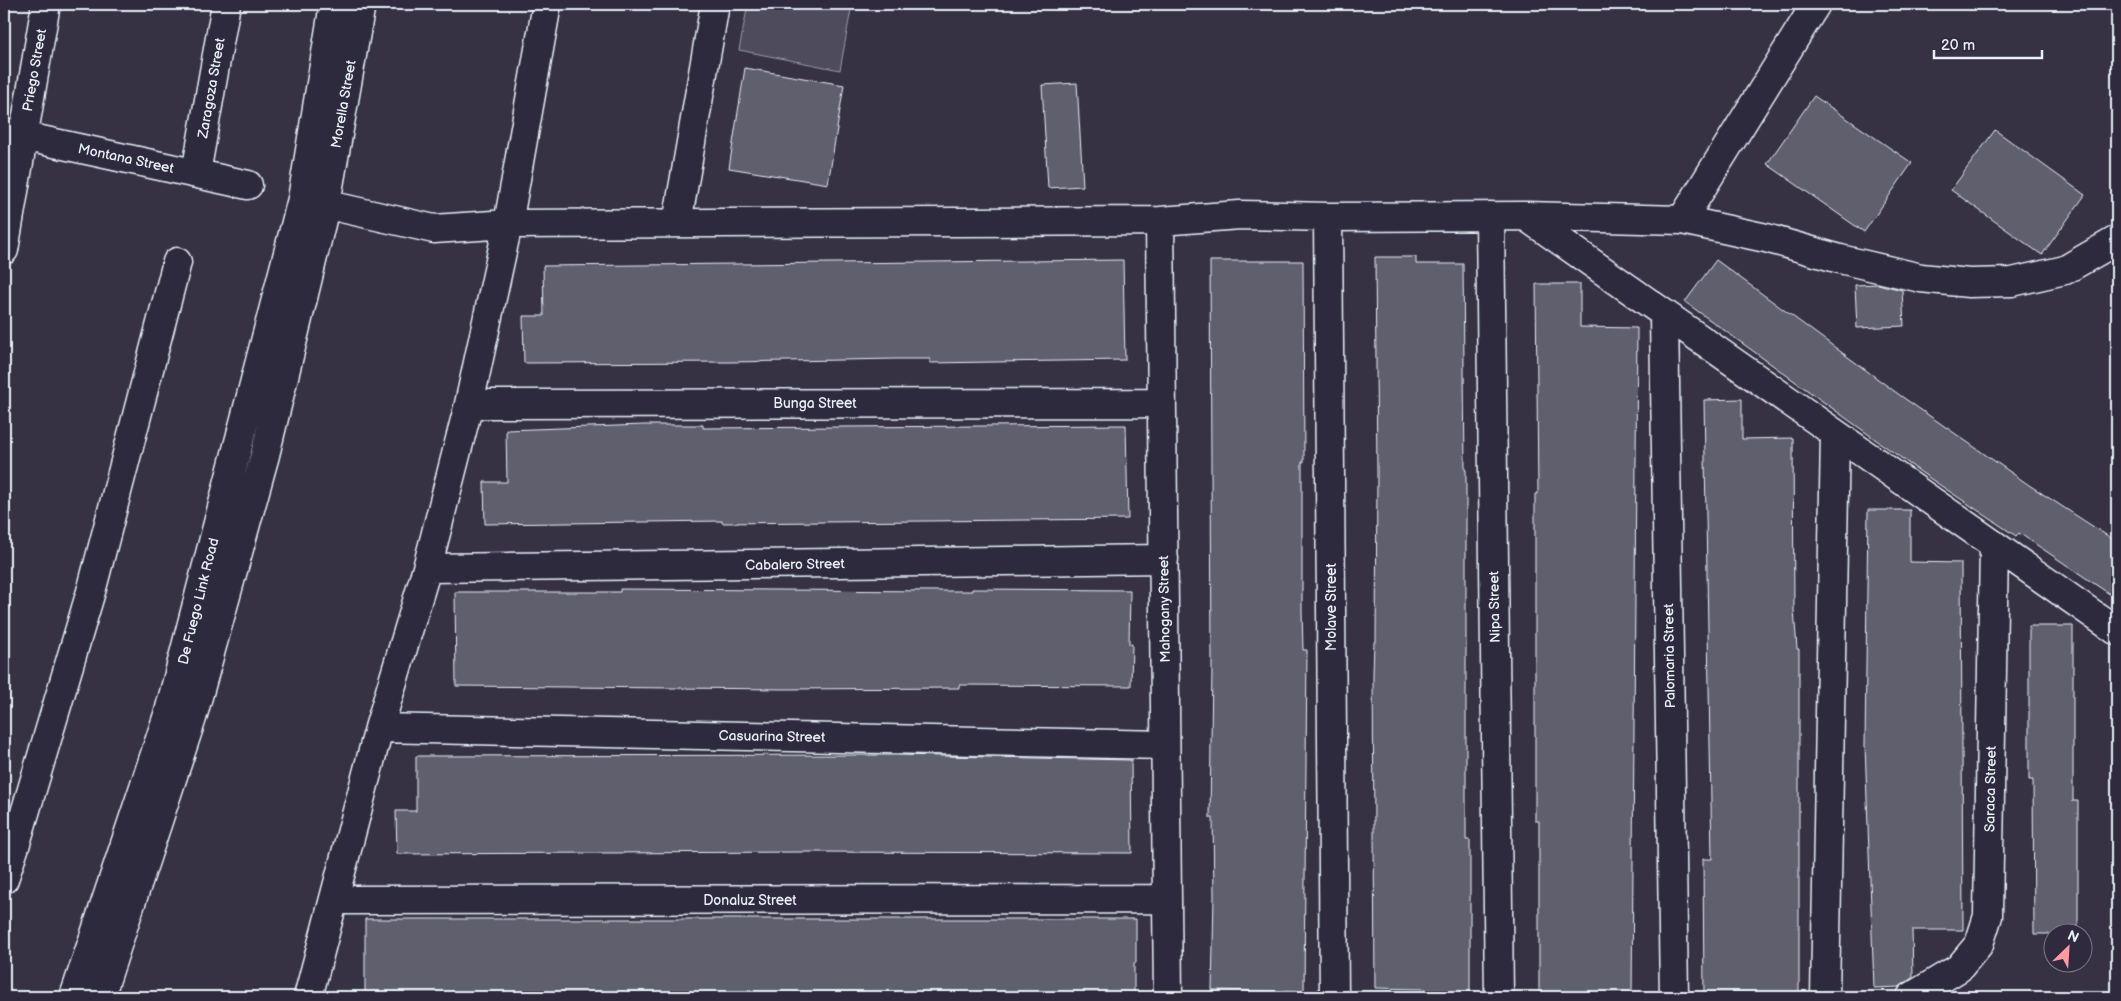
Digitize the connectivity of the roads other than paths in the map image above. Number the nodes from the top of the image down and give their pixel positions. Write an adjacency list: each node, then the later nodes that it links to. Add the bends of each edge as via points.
1 (46, 4): 8 (street, Priego Street)
2 (226, 4): 9 (street, Zaragoza Street)
3 (334, 4): 11 (street, Morella Street)
4 (361, 4): 11 (street, Morella Street)
5 (547, 4): 18 (street)
6 (714, 4): 17 (street)
7 (1816, 4): 15 (street)
8 (13, 134): 9 (street, Montana Street); 20 (street, Priego Street)
9 (196, 173): 10 (street, Montana Street)
10 (248, 185)
11 (314, 201): 18 (street, via 434,229); 35 (street, De Fuego Link Road, via 169,712); 36 (street, De Fuego Link Road, via 264,455 192,718)
12 (1490, 216): 13 (street); 14 (street); 40 (street, Nipa Street)
13 (1525, 216): 15 (street); 22 (street)
14 (1328, 218): 16 (street, via 1240,215); 39 (street, Molave Street)
15 (1682, 220): 19 (street, via 1920,278 1969,283 2012,282 2065,270)
16 (1160, 221): 17 (street); 23 (street, Mahogany Street)
17 (677, 223): 18 (street)
18 (508, 224): 24 (street)
19 (2117, 240)
20 (4, 250)
21 (177, 262): 32 (street, via 92,588)
22 (1664, 314): 25 (street); 41 (street, Palomaria Street)
23 (1162, 403): 24 (street, Bunga Street); 27 (street, Mahogany Street)
24 (468, 404): 28 (street)
25 (1836, 434): 26 (street); 42 (street)
26 (1994, 545): 29 (street); 43 (street, Saraca Street, via 1988,916 1979,944 1960,968)
27 (1164, 559): 28 (street, Cabalero Street); 31 (street, Mahogany Street)
28 (427, 568): 30 (street)
29 (2117, 631)
30 (378, 728): 31 (street, Casuarina Street); 34 (street)
31 (1165, 744): 33 (street, Mahogany Street)
32 (4, 879)
33 (1167, 899): 34 (street, Donaluz Street); 38 (street, Mahogany Street)
34 (334, 900): 37 (street)
35 (74, 997)
36 (100, 997)
37 (308, 997)
38 (1168, 997)
39 (1334, 997)
40 (1499, 997)
41 (1674, 997)
42 (1826, 997)
43 (1911, 997)

